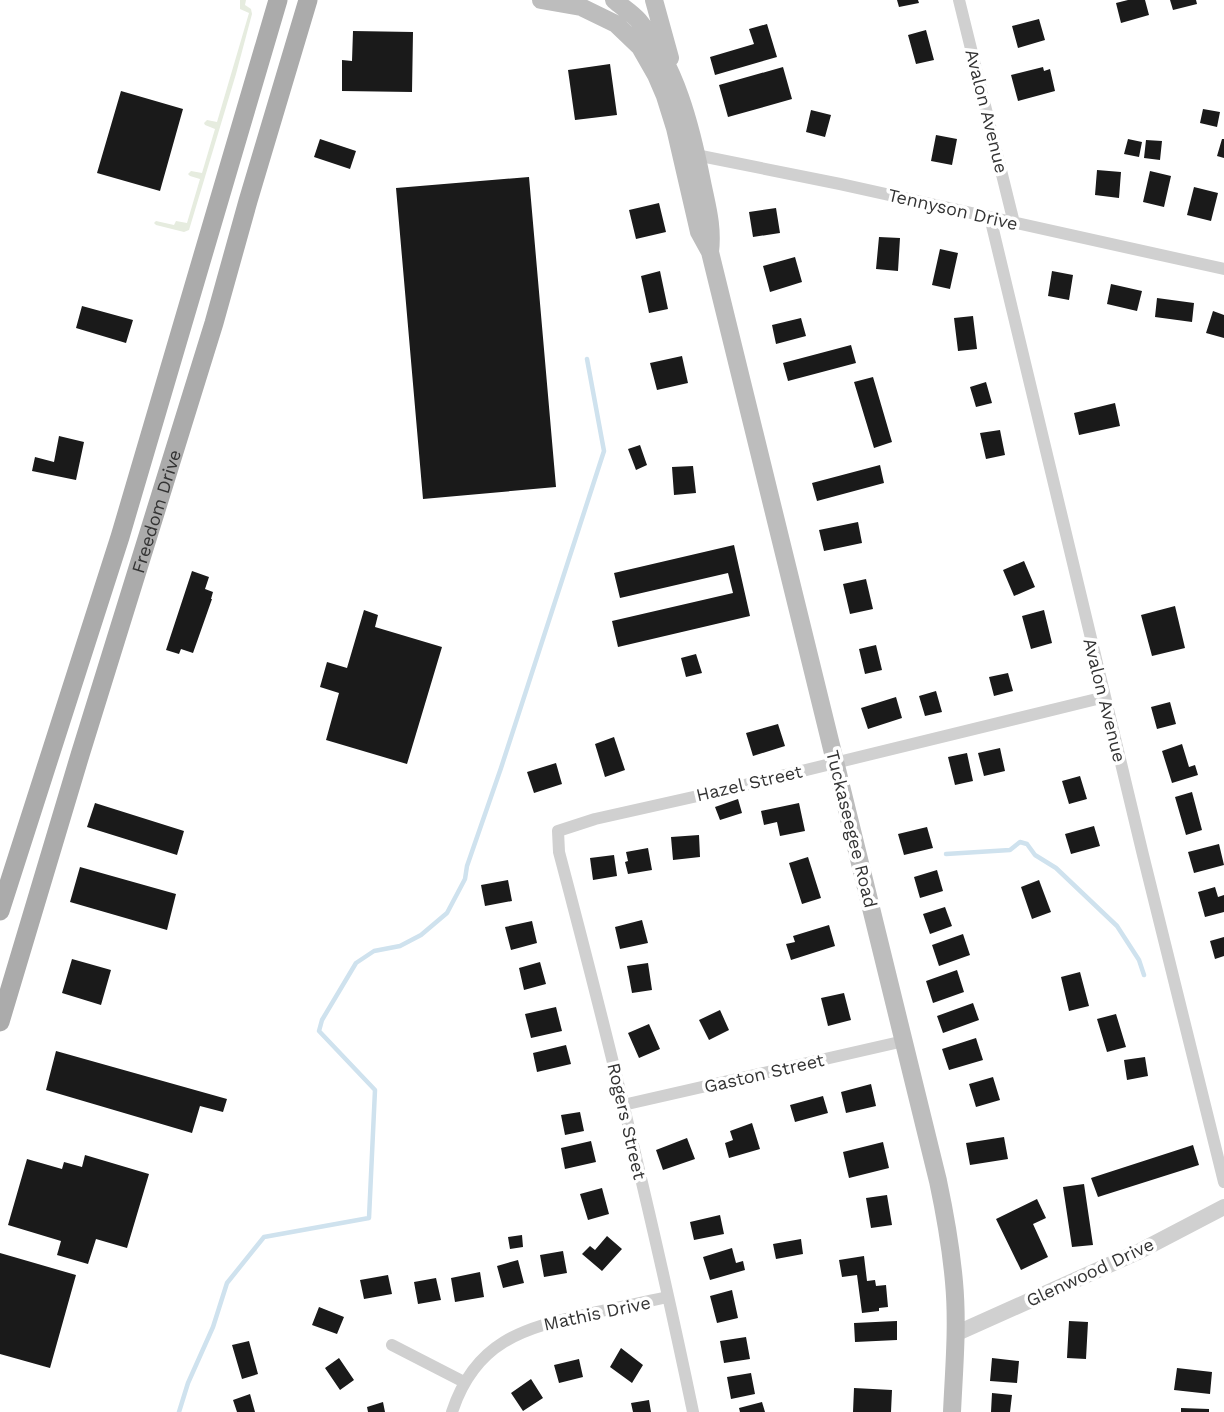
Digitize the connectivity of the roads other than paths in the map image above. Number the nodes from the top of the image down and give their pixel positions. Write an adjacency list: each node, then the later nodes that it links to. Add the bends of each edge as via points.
1 (278, 0): 12 (main road, Freedom Drive)
2 (309, 0): 14 (main road, Freedom Drive)
3 (541, 0): 7 (main road, Tuckaseegee Road)
4 (612, 0): 7 (main road); 8 (main road, Tuckaseegee Road, via 637,19 654,43)
5 (654, 0): 8 (main road)
6 (959, 0): 11 (street, Avalon Avenue)
7 (587, 10): 9 (main road, Tuckaseegee Road, via 616,24 640,47)
8 (681, 98): 9 (main road, Tuckaseegee Road)
9 (689, 154): 10 (street, Tennyson Drive); 18 (main road, Tuckaseegee Road, via 712,232 710,252)
10 (990, 217): 11 (street, Tennyson Drive); 15 (street, Avalon Avenue)
11 (1014, 223): 13 (street, Tennyson Drive)
12 (204, 249): 14 (main road, via 220,262); 16 (main road, Freedom Drive, via 120,537)
13 (1224, 269)
14 (214, 323): 17 (main road, Freedom Drive)
15 (1105, 697): 18 (street, Hazel Street); 24 (street, Avalon Avenue)
16 (53, 745): 17 (main road); 20 (main road, Freedom Drive)
17 (80, 755): 21 (main road, Freedom Drive)
18 (836, 763): 19 (street, Hazel Street); 22 (main road, Tuckaseegee Road)
19 (558, 831): 23 (street, Rogers Street, via 559,852)
20 (0, 911)
21 (0, 1022)
22 (904, 1041): 23 (street, Gaston Street); 27 (main road, Tuckaseegee Road, via 946,1223)
23 (623, 1105): 26 (street, Rogers Street)
24 (1224, 1182)
25 (1224, 1207): 27 (street, Glenwood Drive, via 1138,1252)
26 (667, 1297): 29 (street, Mathis Drive, via 536,1326 501,1343); 31 (street, Rogers Street)
27 (955, 1335): 32 (main road, Tuckaseegee Road)
28 (392, 1345): 29 (street)
29 (464, 1382): 30 (street, Mathis Drive)
30 (452, 1412)
31 (693, 1412)
32 (952, 1412)

